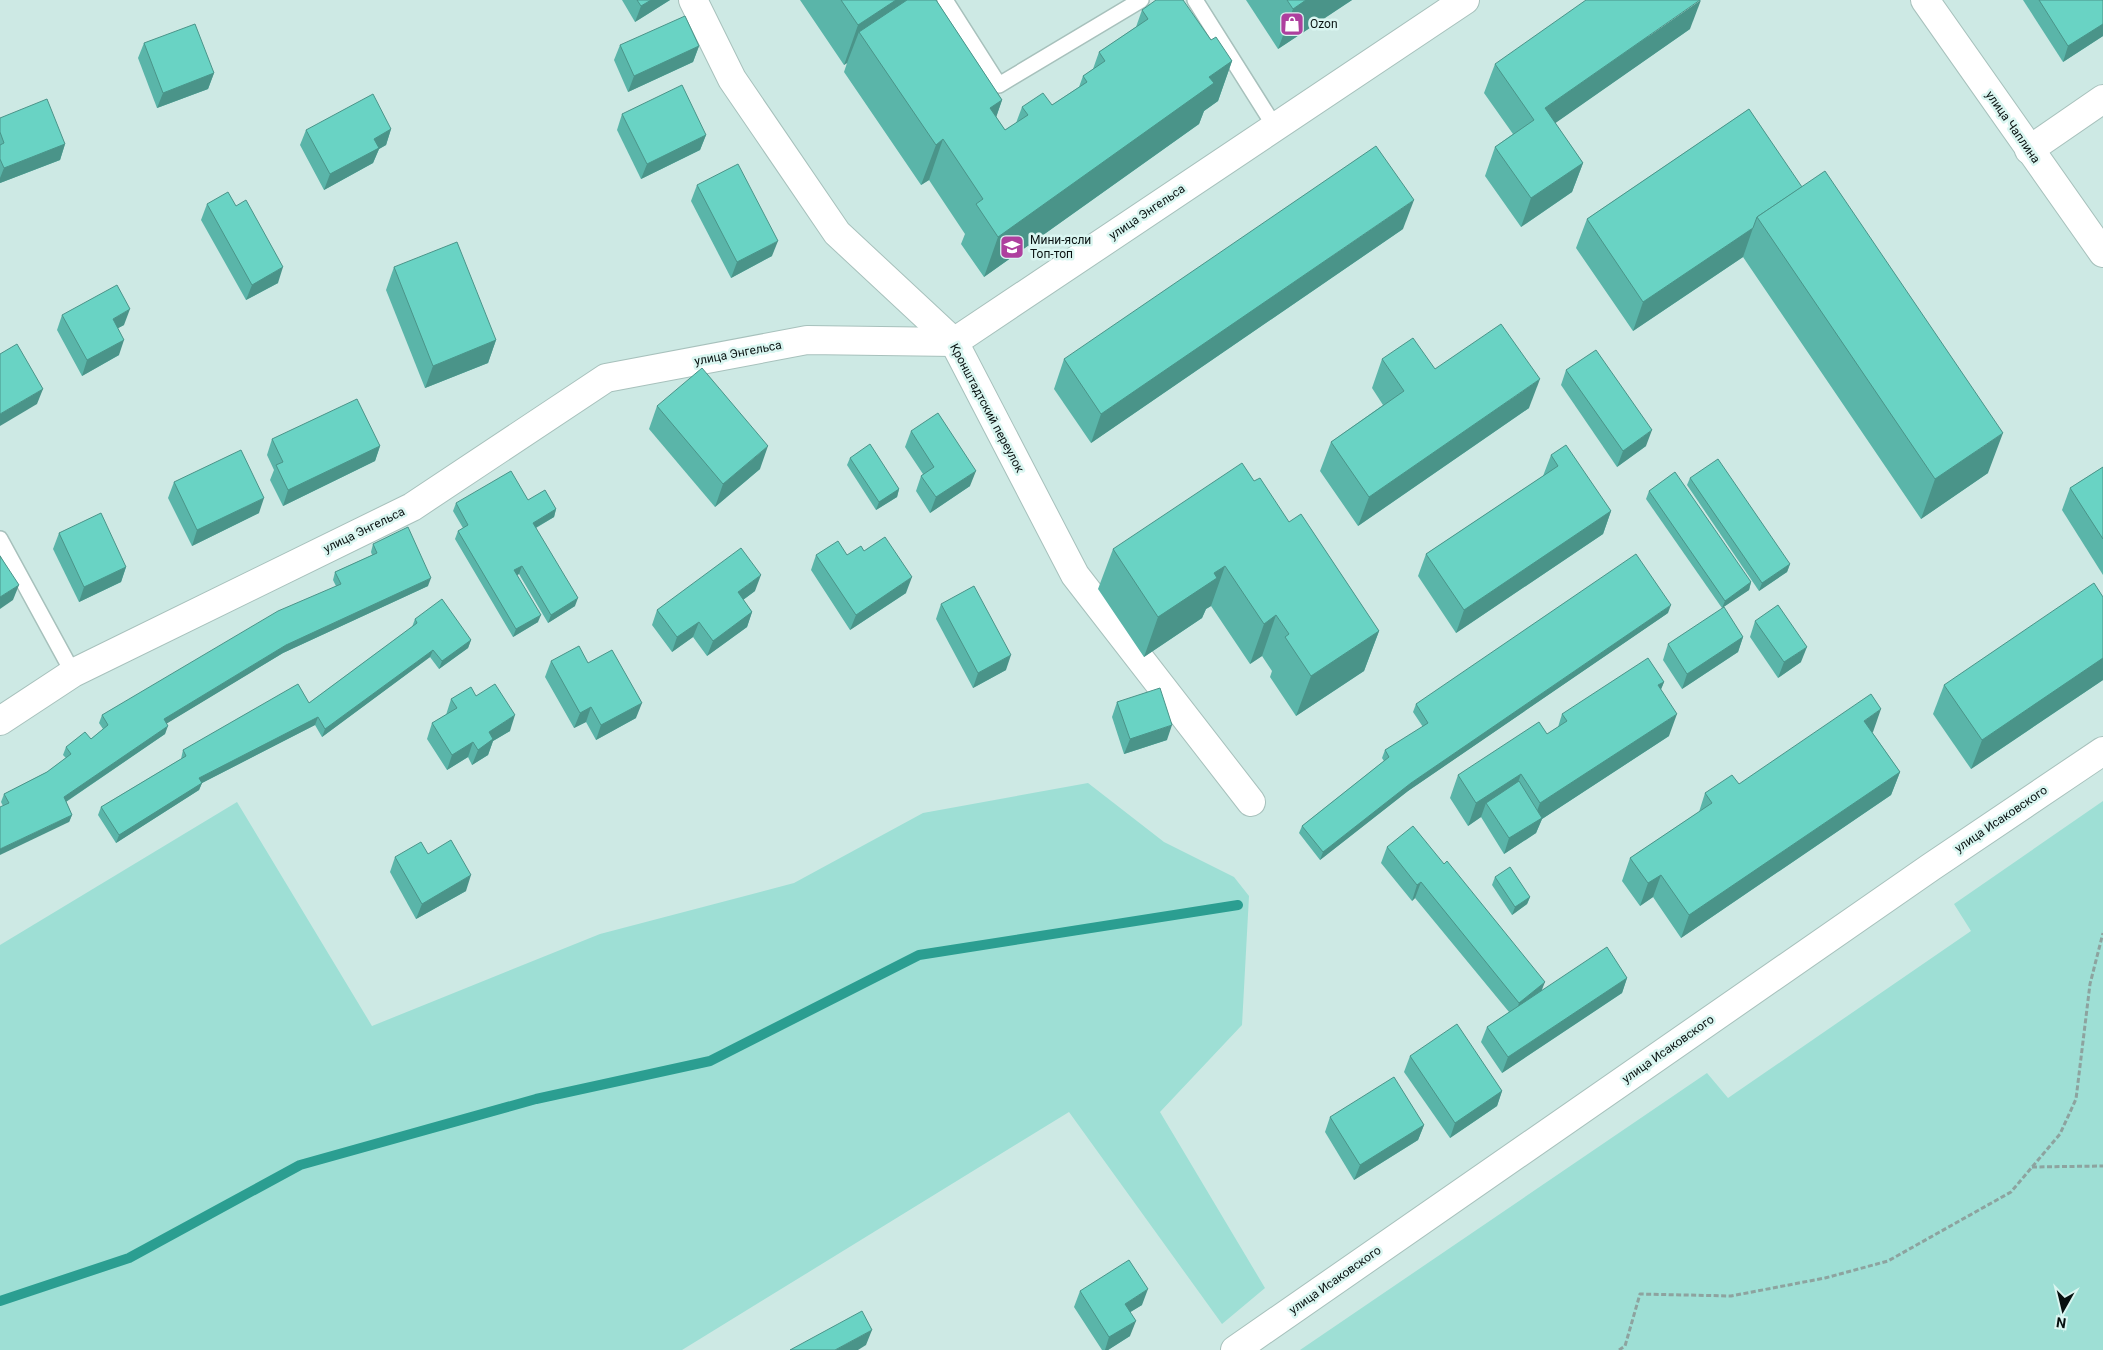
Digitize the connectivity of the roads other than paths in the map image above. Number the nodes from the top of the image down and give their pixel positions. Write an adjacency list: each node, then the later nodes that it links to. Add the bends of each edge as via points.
1 (693, 0): 11 (street, Кронштадтский переулок, via 732,79 837,234)
2 (945, 0): 3 (lane, via 999,85)
3 (1140, 0)
4 (1195, 0): 8 (lane)
5 (1464, 0): 8 (street, улица Энгельса)
6 (1925, 0): 9 (street, улица Чаплина)
7 (2103, 98): 9 (street)
8 (1275, 126): 11 (street, улица Энгельса)
9 (2029, 150): 10 (street, улица Чаплина)
10 (2103, 253)
11 (954, 342): 13 (street, улица Энгельса, via 807,340 606,378 412,506); 16 (street, Кронштадтский переулок, via 1074,575)
12 (0, 539): 13 (lane)
13 (73, 673): 14 (street, улица Энгельса)
14 (0, 721)
15 (2103, 751): 17 (street, улица Исаковского, via 1923,872)
16 (1251, 802)
17 (1235, 1350)

